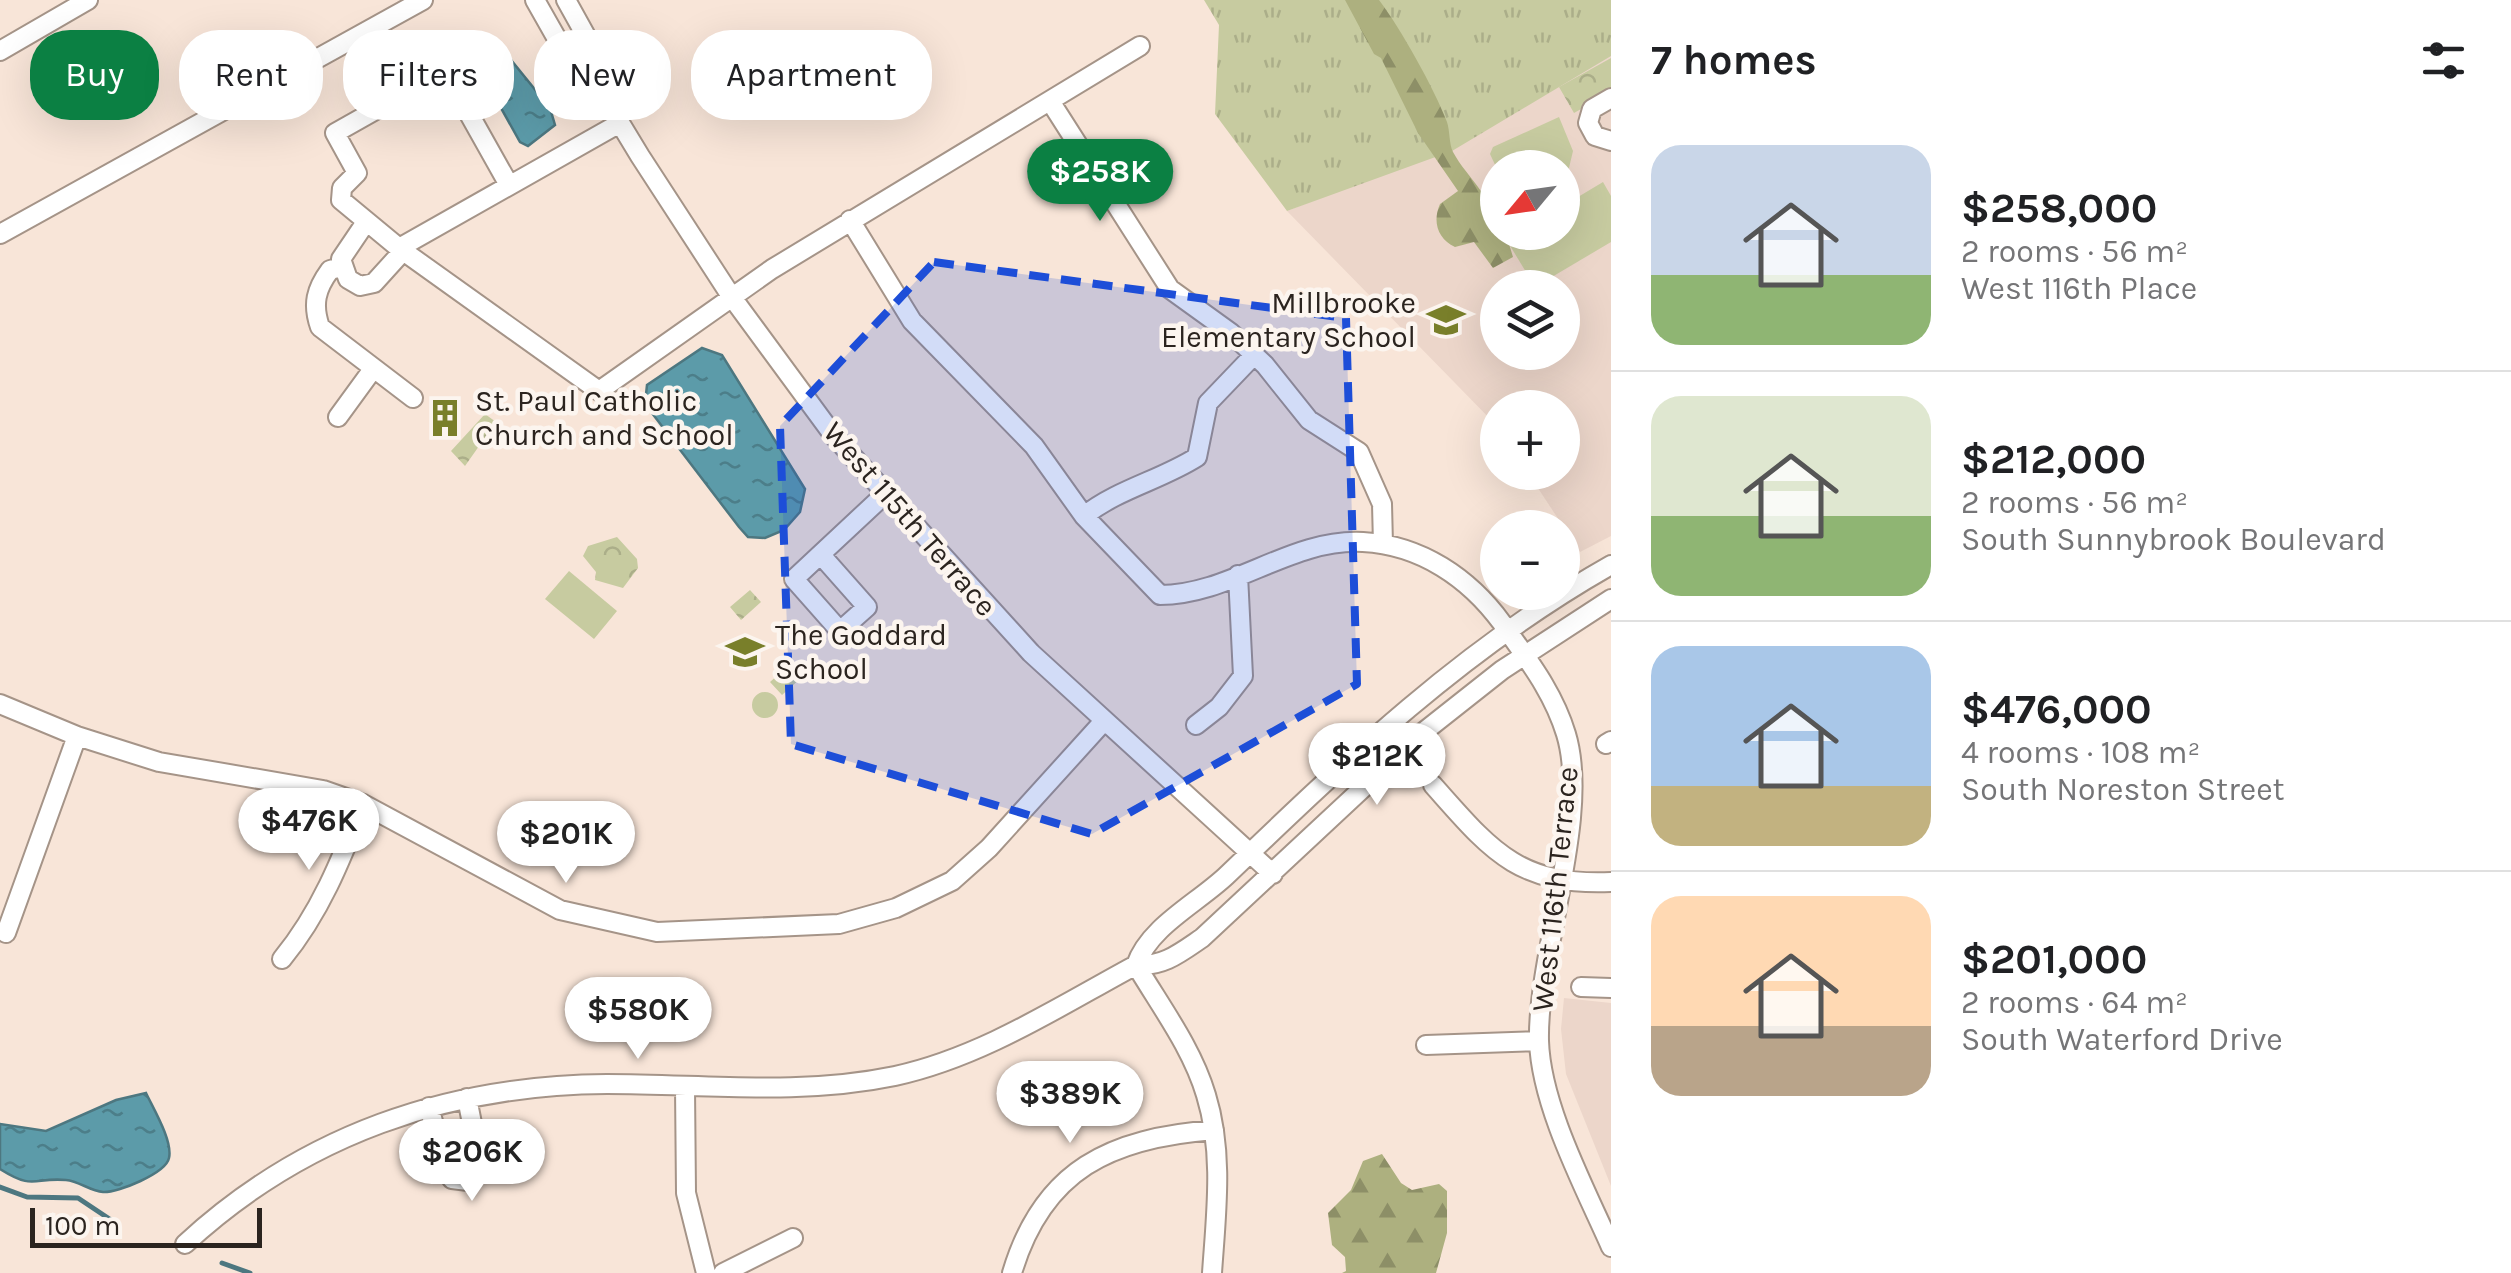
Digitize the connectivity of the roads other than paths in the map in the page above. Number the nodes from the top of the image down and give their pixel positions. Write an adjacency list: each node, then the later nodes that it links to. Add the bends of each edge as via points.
1 (88, 0): 8 (street)
2 (423, 0): 17 (street)
3 (535, 0): 5 (street, West 115th Terrace)
4 (566, 0): 6 (street, West 115th Terrace)
5 (551, 30)
6 (582, 30)
7 (1140, 46): 10 (street)
8 (0, 51)
9 (1611, 98): 13 (street, via 1592,109 1588,123 1595,136)
10 (1050, 100): 15 (street); 21 (street, via 1170,289)
11 (611, 120): 14 (street)
12 (620, 120): 20 (street, West 115th Terrace)
13 (1611, 142)
14 (509, 185): 16 (street, via 446,71 335,134 357,173 342,188 341,200); 18 (street)
15 (850, 220): 20 (street); 26 (street, West 116th Terrace, via 912,321 1034,446)
16 (366, 222): 18 (street); 19 (street)
17 (0, 234)
18 (401, 250): 19 (street, via 366,286 348,280); 20 (street, via 599,391)
19 (341, 266): 22 (street, via 321,282 314,311 330,338)
20 (731, 296): 25 (street, West 115th Terrace)
21 (1254, 355): 26 (street, via 1208,403 1197,457); 27 (street, via 1309,420 1359,452 1382,504)
22 (373, 369): 23 (street); 24 (street)
23 (413, 398)
24 (338, 418)
25 (884, 496): 28 (street); 35 (street, West 115th Terrace)
26 (1084, 516): 30 (street, West 116th Terrace, via 1160,595)
27 (1383, 544): 30 (street, West 116th Terrace, via 1322,545); 32 (street, West 116th Terrace, via 1454,574)
28 (820, 555)
29 (1611, 564): 32 (street)
30 (1238, 575): 36 (street, via 1243,676)
31 (1611, 599): 33 (street)
32 (1506, 630): 33 (street, West 116th Terrace); 40 (street, via 1422,694)
33 (1524, 655): 41 (street, via 1421,734); 42 (street, West 116th Terrace, via 1554,702 1567,738 1570,784)
34 (0, 704): 37 (street)
35 (1104, 721): 39 (street, via 952,881 896,908 839,924 657,932 560,910); 40 (street, West 115th Terrace)
36 (1196, 726)
37 (77, 736): 39 (street, via 159,762 266,777); 44 (street)
38 (1433, 785): 42 (street, via 1506,862)
39 (363, 804): 45 (street, via 307,929)
40 (1250, 851): 41 (street, West 115th Terrace); 46 (street, via 1144,943)
41 (1273, 874): 46 (street, via 1184,950 1155,966)
42 (1560, 877): 43 (street); 49 (street, West 116th Terrace)
43 (1611, 882)
44 (6, 934)
45 (282, 959)
46 (1136, 966): 51 (street, via 982,1047 898,1076 807,1089); 54 (street, via 1184,1044)
47 (1582, 987): 48 (street)
48 (1611, 988)
49 (1539, 1041): 50 (street); 57 (street, West 116th Terrace, via 1550,1094)
50 (1426, 1045)
51 (686, 1088): 52 (street, via 544,1086); 58 (street, via 686,1193)
52 (467, 1098): 53 (street); 53 (street, via 481,1169 468,1181 446,1172)
53 (428, 1107): 56 (street, via 310,1152)
54 (1214, 1130): 60 (street, via 1140,1141 1083,1166 1042,1206); 61 (street, via 1219,1182)
55 (793, 1238): 59 (street)
56 (186, 1244)
57 (1611, 1247)
58 (706, 1273)
59 (723, 1273)
60 (1012, 1273)
61 (1212, 1273)

